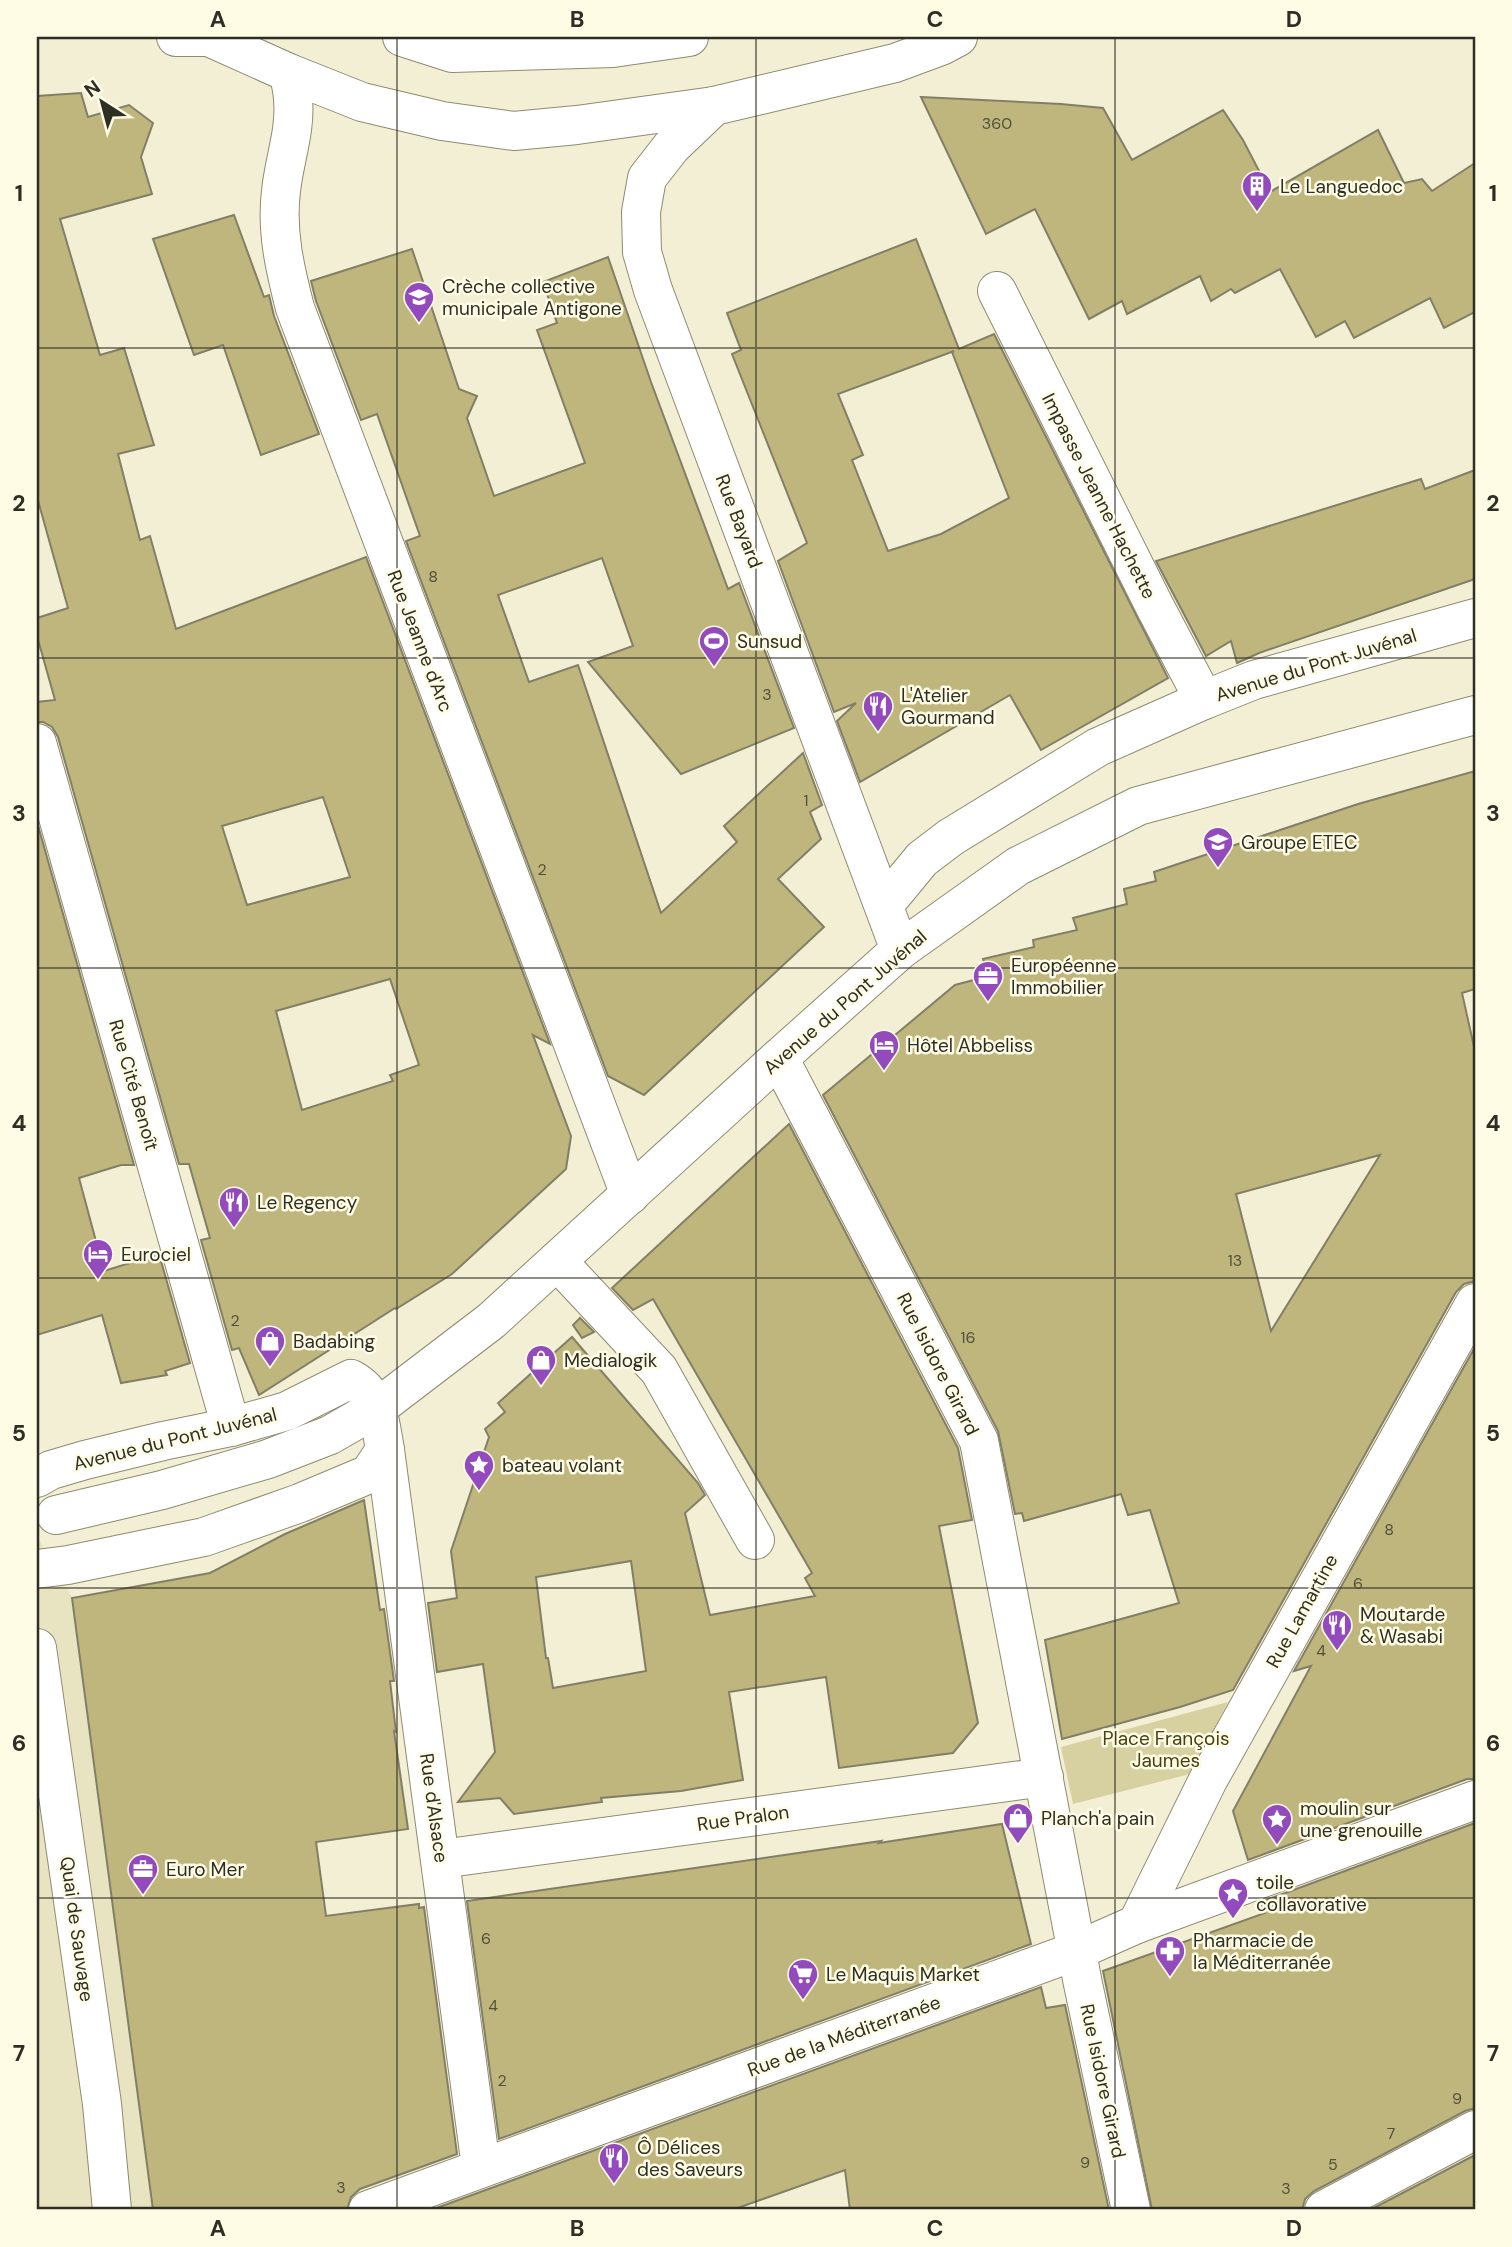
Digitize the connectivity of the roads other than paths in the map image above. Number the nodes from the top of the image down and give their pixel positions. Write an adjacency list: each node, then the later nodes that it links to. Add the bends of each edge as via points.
1 (201, 37): 5 (street)
2 (402, 37): 3 (street, via 452,53 479,53 613,48)
3 (689, 37)
4 (958, 37): 6 (street, via 895,63)
5 (289, 73): 6 (street, via 362,102 442,121 514,131); 15 (street, Rue Jeanne d'Arc, via 293,119 279,221 295,308)
6 (714, 106): 12 (street, Rue Bayard, via 647,178 641,212 642,252)
7 (997, 291): 9 (street, Impasse Jeanne Hachette)
8 (1475, 618): 9 (street, Avenue du Pont Juvénal, via 1254,680)
9 (1203, 700): 12 (street, Avenue du Pont Juvénal, via 1098,747 951,837 922,859)
10 (1475, 715): 13 (street, Avenue du Pont Juvénal, via 1138,806 1018,866)
11 (37, 743): 19 (street, Rue Cité Benoît)
12 (884, 905): 13 (street, Rue Bayard)
13 (900, 950): 14 (street, Avenue du Pont Juvénal)
14 (779, 1058): 15 (street, Avenue du Pont Juvénal); 26 (street, Rue Isidore Girard, via 979,1441)
15 (630, 1195): 16 (street, Avenue du Pont Juvénal)
16 (557, 1261): 18 (street, Avenue du Pont Juvénal, via 491,1321); 23 (street, via 659,1370)
17 (1475, 1303): 29 (street, Rue Lamartine, via 1208,1780)
18 (377, 1408): 19 (street, Avenue du Pont Juvénal, via 364,1386 351,1378 287,1411); 20 (street, Avenue du Pont Juvénal); 22 (street, Avenue du Pont Juvénal, via 330,1434 268,1458)
19 (231, 1427): 21 (street, Avenue du Pont Juvénal, via 85,1460)
20 (386, 1450): 24 (street, via 369,1474 205,1537); 28 (street, Rue d'Alsace)
21 (37, 1478)
22 (56, 1515)
23 (755, 1541)
24 (37, 1569)
25 (37, 1648): 33 (street, Quai de Sauvage, via 102,2104)
26 (1044, 1777): 28 (street, Rue Pralon); 30 (street)
27 (1475, 1800): 29 (street, Rue de la Méditerranée)
28 (441, 1859): 32 (street, Rue d'Alsace)
29 (1137, 1924): 30 (street, Rue de la Méditerranée)
30 (1076, 1951): 32 (street, Rue de la Méditerranée); 35 (street, Rue Isidore Girard)
31 (1475, 2130): 36 (street)
32 (481, 2167): 34 (street, Rue de la Méditerranée)
33 (111, 2210)
34 (368, 2210)
35 (1131, 2210)
36 (1324, 2210)

